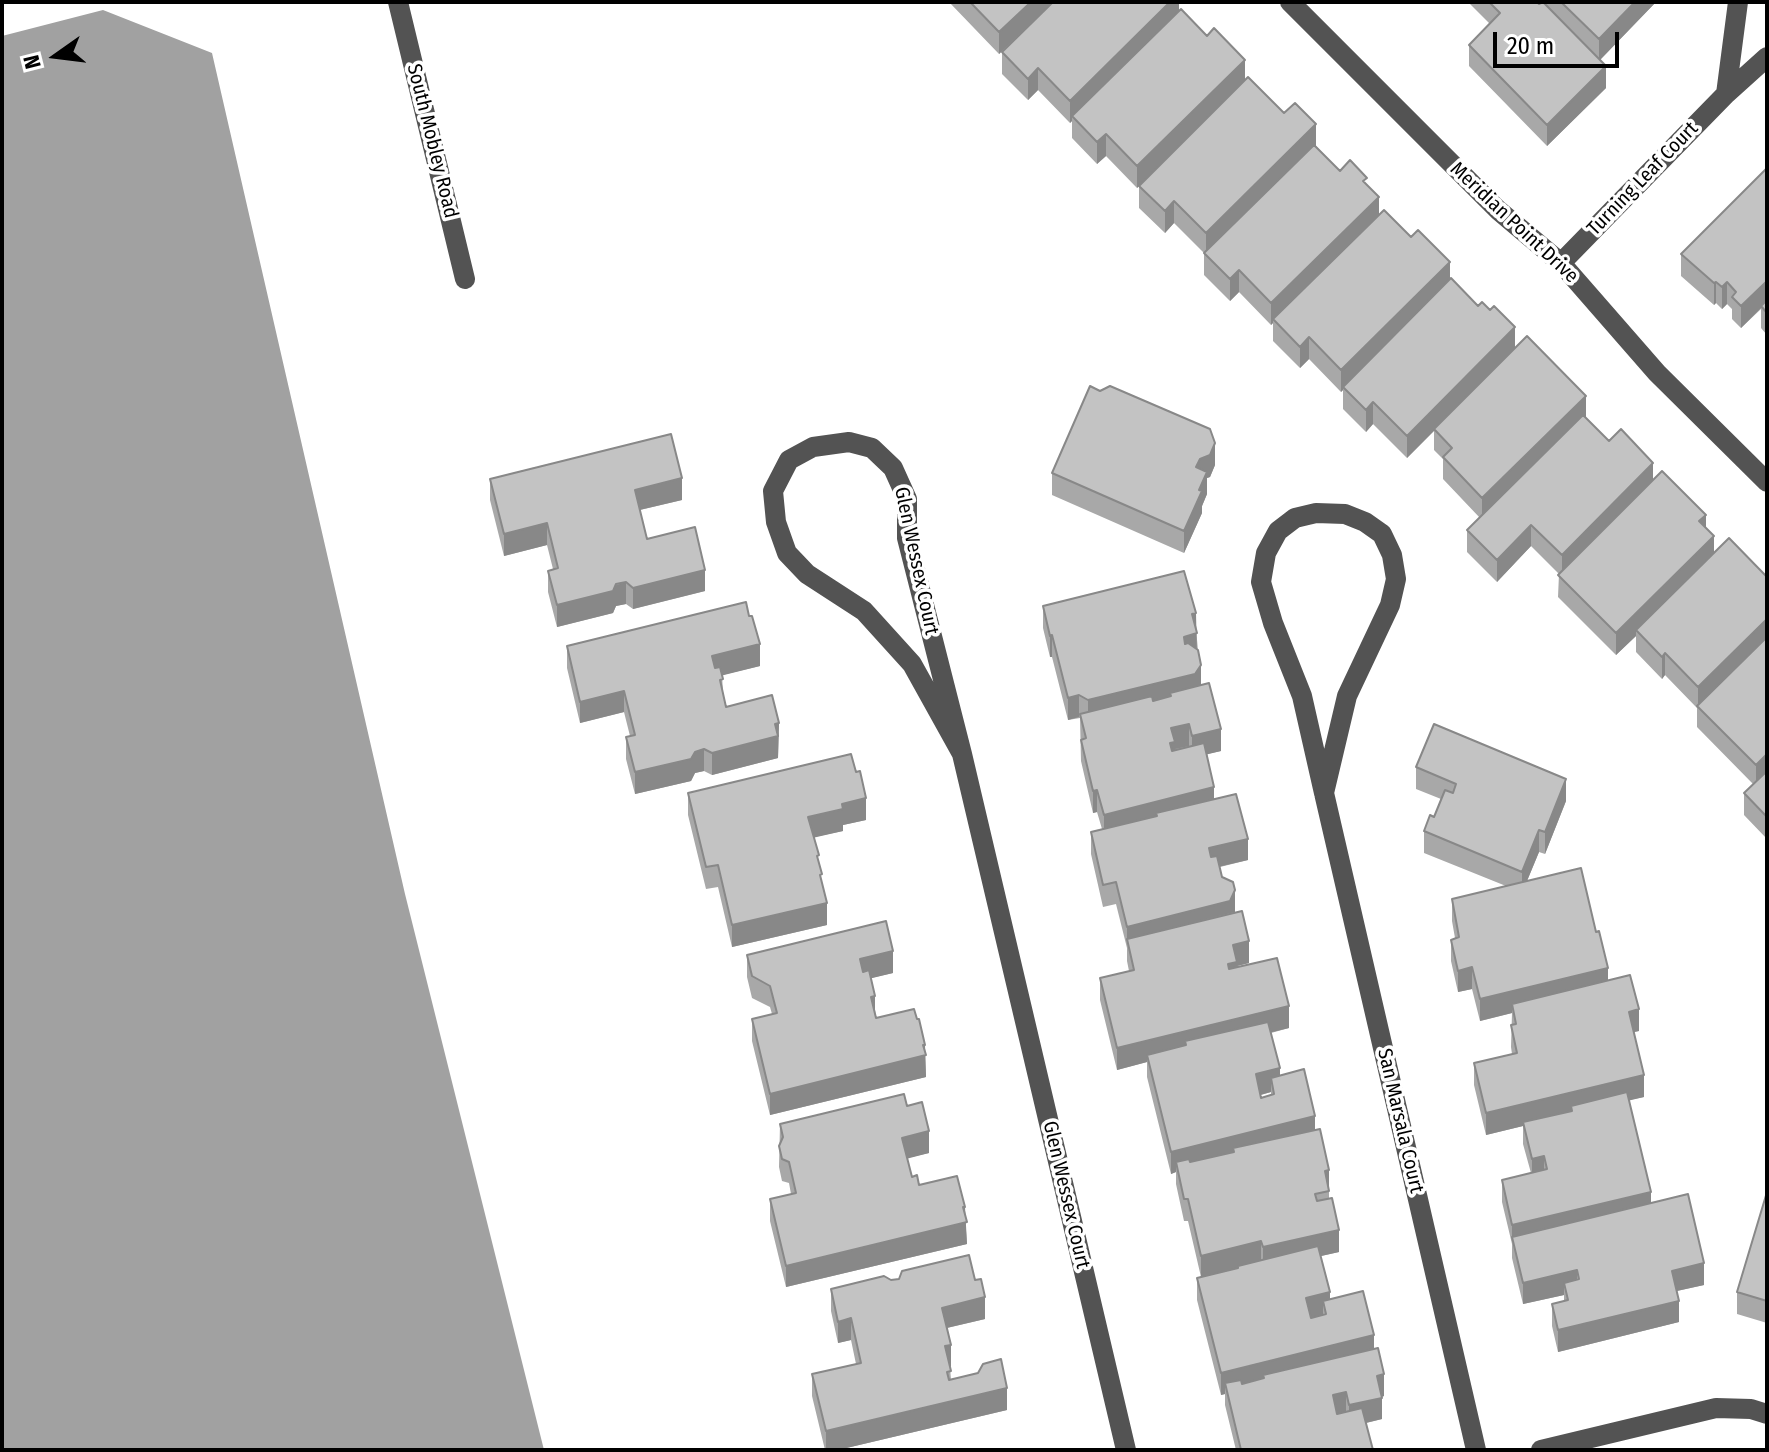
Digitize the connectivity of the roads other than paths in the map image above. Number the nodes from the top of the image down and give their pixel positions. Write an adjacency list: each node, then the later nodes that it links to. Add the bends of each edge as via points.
1 (398, 2): 7 (street, South Mobley Road)
2 (1290, 2): 6 (street, Meridian Point Drive, via 1498,210)
3 (1738, 2): 5 (street)
4 (1767, 57): 5 (street, Turning Leaf Court)
5 (1726, 94): 6 (street, Turning Leaf Court)
6 (1561, 263): 8 (street, Meridian Point Drive, via 1657,373)
7 (465, 279)
8 (1767, 482)
9 (962, 754): 9 (street, Glen Wessex Court, via 907,538 907,499 893,468 872,448 849,442 813,447 789,460 773,491 787,553 807,574 864,611 912,664); 12 (street, Glen Wessex Court)
10 (1324, 793): 10 (street, San Marsala Court, via 1347,696 1390,605 1396,579 1382,534 1345,514 1316,513 1295,518 1278,531 1266,553 1261,582 1302,696); 13 (street, San Marsala Court)
11 (1767, 1414): 14 (street, via 1716,1408)
12 (1126, 1450)
13 (1476, 1450)
14 (1541, 1450)

